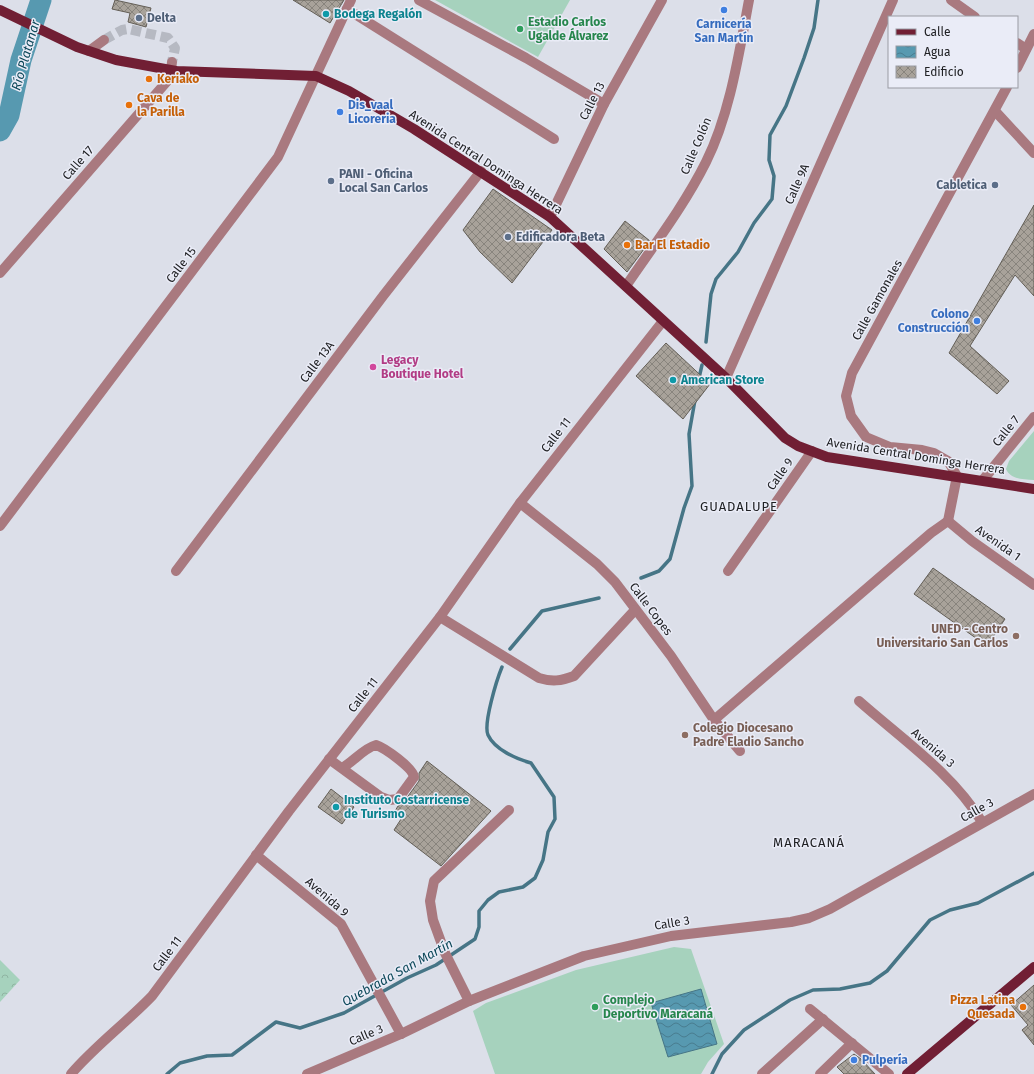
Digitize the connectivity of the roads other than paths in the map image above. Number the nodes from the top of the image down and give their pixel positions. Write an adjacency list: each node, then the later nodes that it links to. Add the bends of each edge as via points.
1 (419, 0): 18 (street)
2 (662, 0): 18 (street, Calle 13)
3 (749, 0): 25 (street, Calle Colón, via 722,119 706,161 674,217)
4 (893, 0): 27 (street, Calle 9A)
5 (951, 0): 8 (street)
6 (349, 5): 16 (street, Calle 15); 20 (street)
7 (0, 10): 13 (main road, Avenida Central Dominga Herrera)
8 (974, 16)
9 (1034, 34): 12 (street)
10 (104, 40): 13 (street)
11 (1018, 44): 12 (street)
12 (1026, 49): 14 (street)
13 (89, 51): 15 (main road, Avenida Central Dominga Herrera, via 116,60)
14 (1018, 66)
15 (173, 67): 16 (main road, Avenida Central Dominga Herrera); 24 (street, Calle 17)
16 (316, 76): 22 (main road, Avenida Central Dominga Herrera, via 362,99); 35 (street, Calle 15, via 278,157)
17 (1007, 88): 19 (street, Calle Gamonales)
18 (604, 104): 23 (street, Calle 13)
19 (996, 111): 21 (street); 30 (street, Calle Gamonales, via 852,373 846,396 851,416 866,437 890,447 934,453 948,461)
20 (554, 139)
21 (1034, 153)
22 (481, 171): 23 (main road, Avenida Central Dominga Herrera); 36 (street, Calle 13A, via 383,296)
23 (550, 217): 25 (main road, Avenida Central Dominga Herrera)
24 (0, 273)
25 (626, 286): 26 (main road, Avenida Central Dominga Herrera)
26 (663, 321): 27 (main road, Avenida Central Dominga Herrera); 33 (street, Calle 11)
27 (726, 378): 29 (main road, Avenida Central Dominga Herrera, via 785,438)
28 (1034, 417): 31 (street, Calle 7)
29 (812, 451): 30 (main road, Avenida Central Dominga Herrera, via 827,457); 37 (street, Calle 9)
30 (957, 476): 31 (main road, Avenida Central Dominga Herrera); 34 (street)
31 (983, 480): 32 (main road, Avenida Central Dominga Herrera)
32 (1034, 489)
33 (520, 503): 39 (street, Calle Copes, via 597,564 615,582); 40 (street, Calle 11)
34 (948, 521): 38 (street, Avenida 1); 42 (street, via 931,532)
35 (0, 526)
36 (176, 571)
37 (728, 571)
38 (1034, 585)
39 (635, 610): 40 (street, via 574,676 549,681 539,678); 42 (street, Calle Copes, via 671,656)
40 (440, 617): 44 (street, Calle 11)
41 (859, 701): 48 (street, Avenida 3, via 949,780 970,802)
42 (714, 720): 43 (street, Calle Copes)
43 (740, 751)
44 (329, 759): 45 (street); 49 (street, Calle 11)
45 (342, 768): 45 (street, via 381,797 389,800 398,799 414,777 411,769 376,745 369,747)
46 (1034, 794): 48 (street, Calle 3)
47 (509, 810): 51 (street, via 434,881 430,901 432,920)
48 (982, 822): 51 (street, Calle 3, via 809,918 711,930 646,941 584,956)
49 (256, 855): 54 (street, Avenida 9, via 341,924); 56 (street, Calle 11, via 152,996)
50 (1034, 966): 61 (main road)
51 (469, 1001): 54 (street, Calle 3)
52 (810, 1009): 53 (street)
53 (823, 1019): 55 (street); 58 (street)
54 (401, 1034): 57 (street, Calle 3)
55 (852, 1043): 59 (street); 60 (street)
56 (71, 1074)
57 (307, 1074)
58 (762, 1074)
59 (820, 1074)
60 (888, 1074)
61 (907, 1074)

